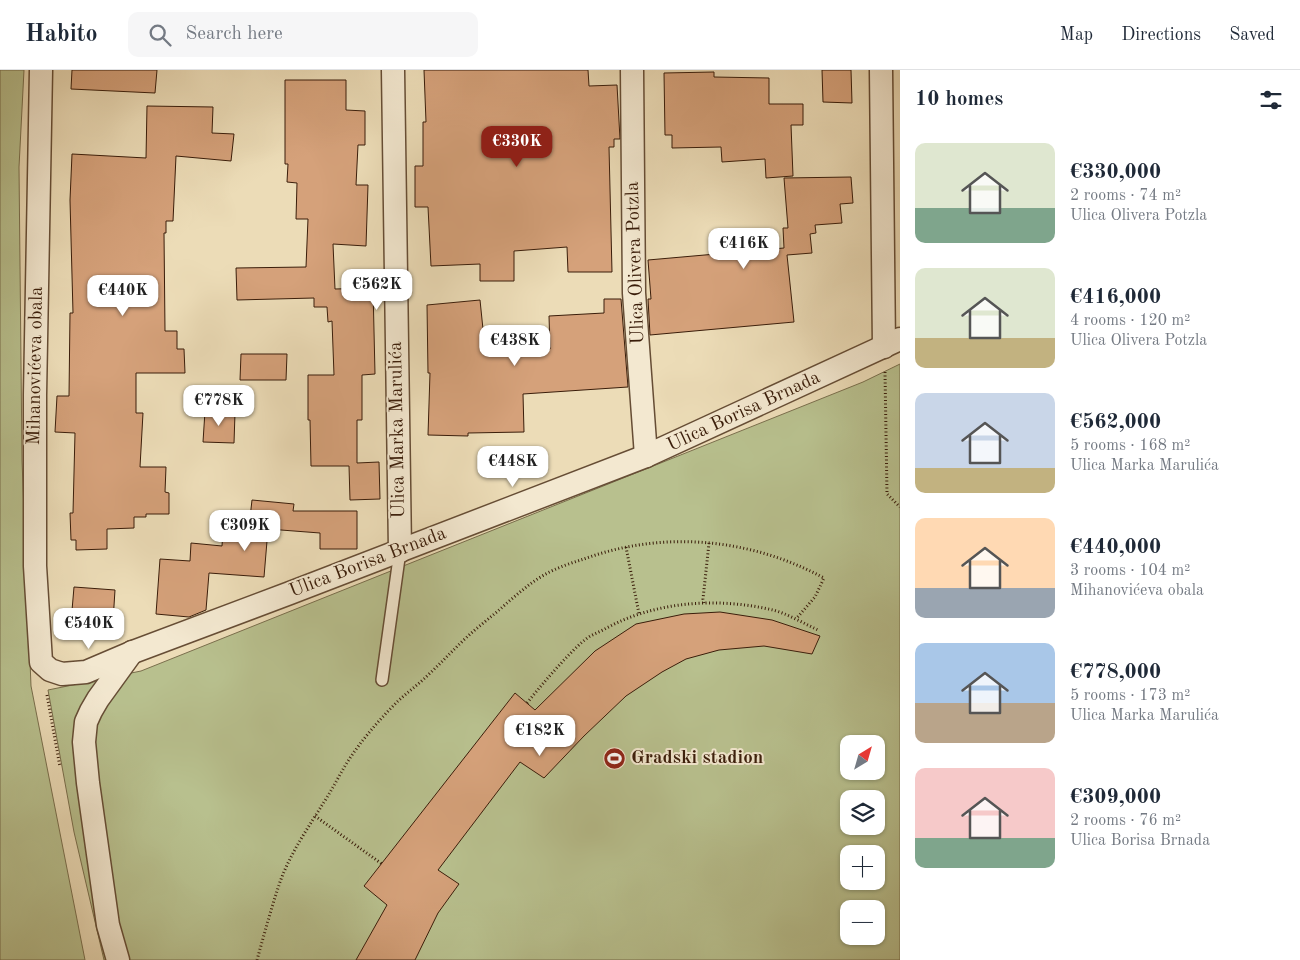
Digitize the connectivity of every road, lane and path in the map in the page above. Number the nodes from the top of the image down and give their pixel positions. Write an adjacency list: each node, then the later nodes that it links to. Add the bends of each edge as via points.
1 (41, 70): 16 (street, Mihanovićeva obala, via 35,405 36,566)
2 (393, 70): 10 (street, Ulica Marka Marulića)
3 (632, 70): 6 (street, Ulica Olivera Potzla, via 634,293)
4 (881, 70): 5 (street)
5 (892, 343): 6 (street, Ulica Borisa Brnada); 7 (path, via 888,494)
6 (646, 456): 10 (street, Ulica Borisa Brnada)
7 (900, 507)
8 (709, 543): 9 (path); 11 (path); 13 (path, via 761,552 824,578 815,597)
9 (626, 547): 12 (path); 19 (path, via 570,563 518,592 396,703 349,760)
10 (400, 551): 15 (street, Ulica Borisa Brnada); 17 (lane)
11 (704, 603): 12 (path, via 670,606); 13 (path, via 743,605)
12 (639, 614): 18 (path, via 586,639)
13 (796, 619): 14 (path)
14 (818, 630)
15 (133, 652): 16 (street, Ulica Borisa Brnada, via 86,672 62,674); 21 (street, via 91,711 84,742 108,925)
16 (41, 662)
17 (382, 680)
18 (527, 703)
19 (315, 816): 20 (path); 22 (path, via 282,877)
20 (382, 864)
21 (118, 960)
22 (257, 960)

